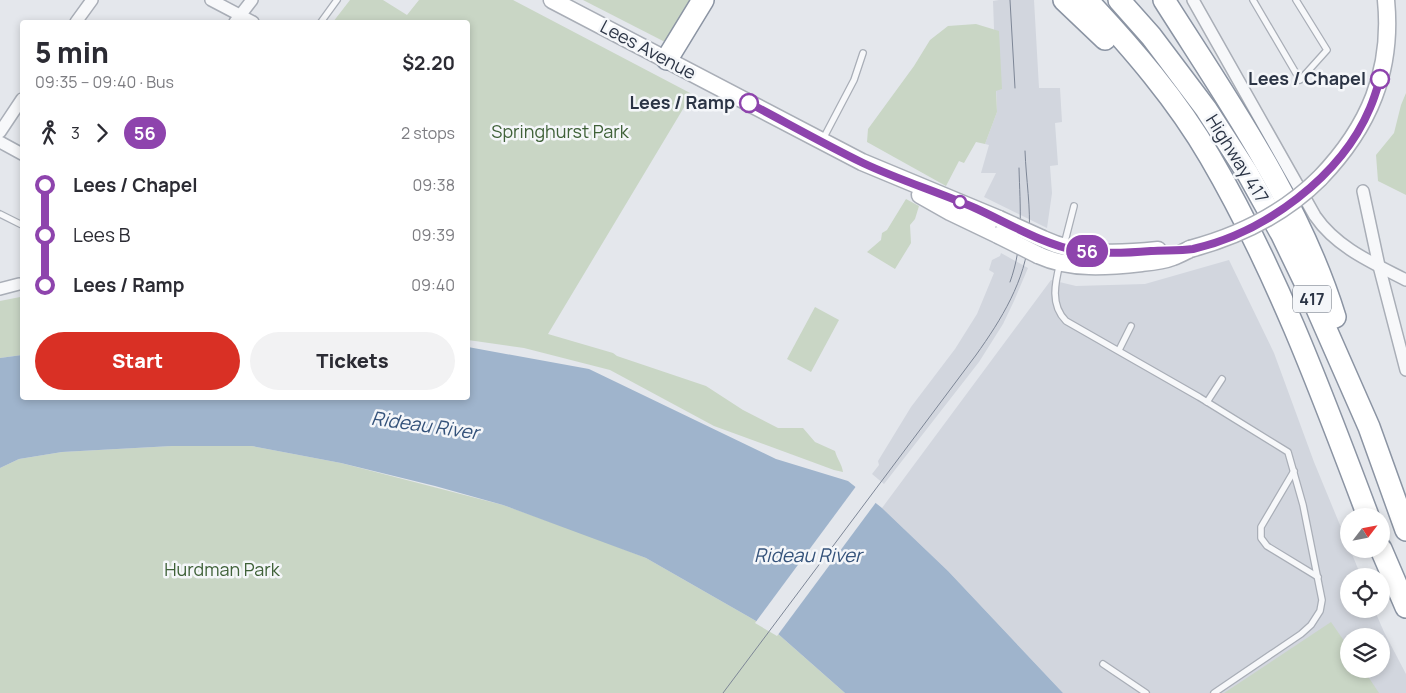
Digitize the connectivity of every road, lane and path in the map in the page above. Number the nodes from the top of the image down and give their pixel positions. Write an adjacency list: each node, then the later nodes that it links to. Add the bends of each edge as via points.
1 (92, 0): 16 (street)
2 (211, 0): 15 (street)
3 (252, 0): 15 (street)
4 (336, 0): 17 (lane)
5 (552, 0): 19 (main road, Lees Avenue)
6 (702, 0): 19 (highway)
7 (1064, 0): 26 (highway, via 1137,73)
8 (1087, 0): 26 (highway, Highway 417 / 417, via 1169,97 1210,156)
9 (1119, 0): 40 (highway, Highway 417 / 417, via 1184,79 1248,174 1306,284)
10 (1164, 0): 40 (highway, via 1264,159 1306,243 1331,306)
11 (1193, 0): 31 (street, via 1315,216 1325,230 1346,248)
12 (1253, 0): 13 (lane, via 1300,80 1327,50)
13 (1296, 0)
14 (1386, 0): 30 (main road, Lees Avenue, bridge, via 1385,55 1370,109 1344,152 1303,194 1275,214 1230,237 1190,249 1112,253 1080,251)
15 (238, 19)
16 (77, 20)
17 (322, 20)
18 (863, 53): 22 (lane, via 854,80)
19 (667, 59): 22 (main road, Lees Avenue)
20 (20, 103): 21 (street)
21 (0, 132)
22 (822, 141): 30 (main road, Lees Avenue, bridge)
23 (0, 142): 24 (street)
24 (20, 153)
25 (1363, 191): 31 (street)
26 (1233, 199): 42 (highway, Highway 417 / 417, via 1272,274)
27 (1074, 206): 30 (lane)
28 (0, 214): 29 (lane)
29 (20, 224)
30 (1062, 255): 36 (lane, via 1055,303 1059,313 1071,324)
31 (1379, 266): 32 (street); 37 (street)
32 (1406, 280)
33 (20, 281): 34 (street)
34 (0, 289)
35 (1132, 326): 36 (lane)
36 (1119, 350): 39 (lane)
37 (1406, 370)
38 (1222, 379): 39 (lane)
39 (1206, 402): 41 (lane, via 1288,452)
40 (1369, 427): 43 (highway, Highway 417 / 417)
41 (1294, 471): 45 (lane); 45 (lane, via 1261,526 1262,538 1267,546)
42 (1365, 508)
43 (1406, 530)
44 (1385, 558): 46 (highway)
45 (1318, 577): 49 (lane, via 1322,600 1320,611 1311,625)
46 (1406, 607)
47 (1102, 664): 48 (lane)
48 (1146, 693)
49 (1214, 693)

